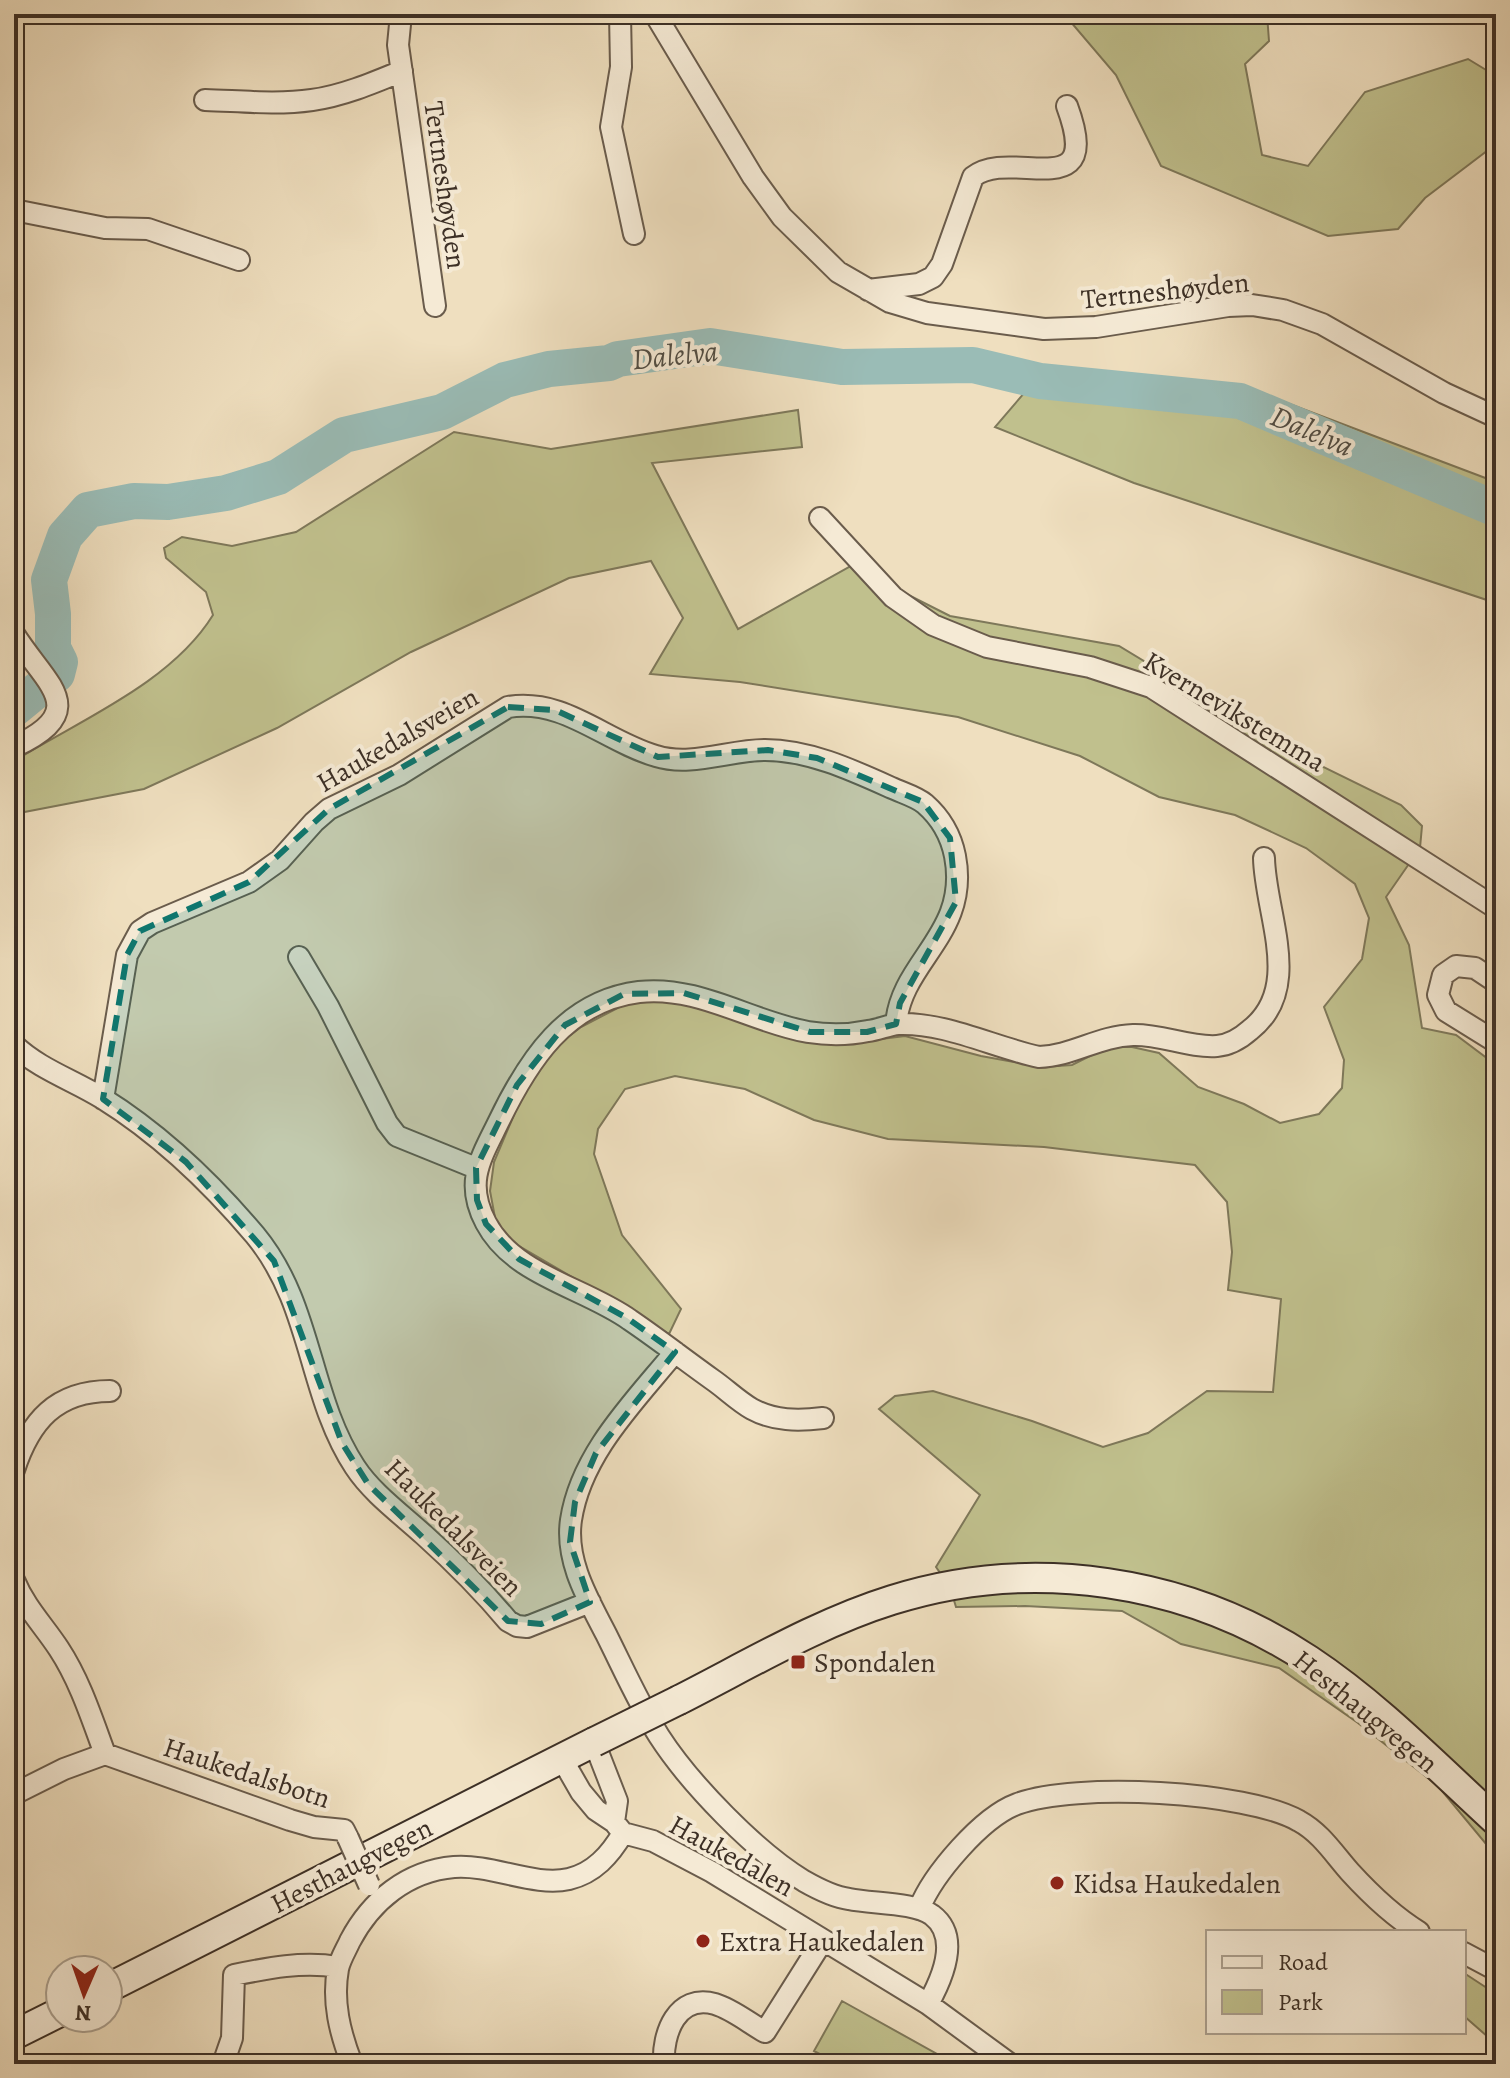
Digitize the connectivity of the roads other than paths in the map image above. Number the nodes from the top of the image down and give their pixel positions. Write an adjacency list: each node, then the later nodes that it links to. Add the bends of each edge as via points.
1 (401, 14): 4 (street, Tertneshøyden)
2 (620, 14): 8 (street, via 621,67 611,127)
3 (655, 14): 10 (street, Tertneshøyden, via 771,202 838,272)
4 (402, 71): 5 (street, Tertneshøyden, via 314,100); 11 (street, Tertneshøyden)
5 (205, 100)
6 (1067, 106): 10 (street, via 1077,143 1068,162 1044,170 981,171 973,177 933,277 919,284)
7 (14, 210): 9 (street, via 105,228 148,229)
8 (634, 234)
9 (239, 260)
10 (868, 290): 12 (street, Tertneshøyden, via 927,313 1044,329 1096,327 1228,306 1283,310 1322,324)
11 (435, 306)
12 (1496, 417)
13 (820, 518): 18 (street, Kvernevikstemma, via 893,597 933,625 987,647 1090,667 1151,687)
14 (14, 634): 15 (street)
15 (22, 665): 16 (street, via 54,689 58,705 56,717 41,734)
16 (14, 747)
17 (1264, 858): 21 (street, via 1279,979 1267,1013 1238,1039 1220,1046 1199,1045 1135,1034 1039,1057 950,1032)
18 (1496, 908)
19 (299, 957): 25 (street, via 397,1136)
20 (1496, 982): 22 (street, via 1475,968 1456,966 1443,975 1438,995 1446,1011)
21 (896, 1024): 24 (street, Haukedalsveien, via 900,1003 956,902 958,872 950,838 923,802 817,758 768,750 698,759 658,757 555,710 529,704 508,707 399,775 329,809 257,878 140,931 127,955); 25 (street, via 831,1034 784,1027 684,993 642,992 602,1002 565,1025 535,1055)
22 (1496, 1042)
23 (14, 1045): 24 (street, Haukedalsveien)
24 (103, 1099): 31 (street, Haukedalsveien, via 186,1162 274,1261 297,1309 342,1443 368,1484 517,1626 541,1624)
25 (476, 1168): 26 (street, via 477,1200 504,1248 627,1318)
26 (675, 1352): 28 (street, via 752,1408 786,1420); 31 (street, via 596,1453 575,1502 573,1562)
27 (110, 1391): 29 (street, via 89,1390 64,1400 34,1425)
28 (823, 1418)
29 (14, 1470)
30 (14, 1580): 33 (street, via 72,1672)
31 (590, 1602): 39 (street, via 659,1735 746,1834 784,1867 824,1891)
32 (594, 1742): 34 (main road, Hesthaugvegen); 36 (main road, Hesthaugvegen, bridge, via 836,1622 892,1600 962,1584 1061,1578 1127,1586 1225,1615 1309,1660 1384,1719); 37 (street, via 617,1801)
33 (105, 1754): 35 (street); 38 (street, Haukedalsbotn, bridge, via 302,1824 344,1830)
34 (562, 1759): 37 (street, Haukedalen, via 581,1792); 45 (main road, Hesthaugvegen)
35 (14, 1794)
36 (1496, 1821)
37 (618, 1828): 38 (street, via 615,1846 596,1866 573,1878 553,1881 489,1868 452,1867); 41 (street, Haukedalen, via 678,1853)
38 (372, 1893): 43 (street)
39 (919, 1909): 40 (street, via 945,1865 1015,1804 1085,1792 1144,1792 1282,1812 1314,1829 1374,1897); 46 (street, via 940,1924 947,1944 945,1968)
40 (1416, 1930)
41 (823, 1940): 46 (street, Haukedalen); 51 (street, via 765,2032 720,2005 690,2005 679,2011 668,2029)
42 (1466, 1954): 44 (street)
43 (338, 1967): 49 (street, via 274,1967 234,1975 232,2038); 50 (street, via 336,2013)
44 (1496, 1970)
45 (124, 1980)
46 (928, 2004): 52 (street, Haukedalen)
47 (44, 2020): 48 (main road)
48 (14, 2035)
49 (223, 2064)
50 (352, 2064)
51 (664, 2064)
52 (1010, 2064)

